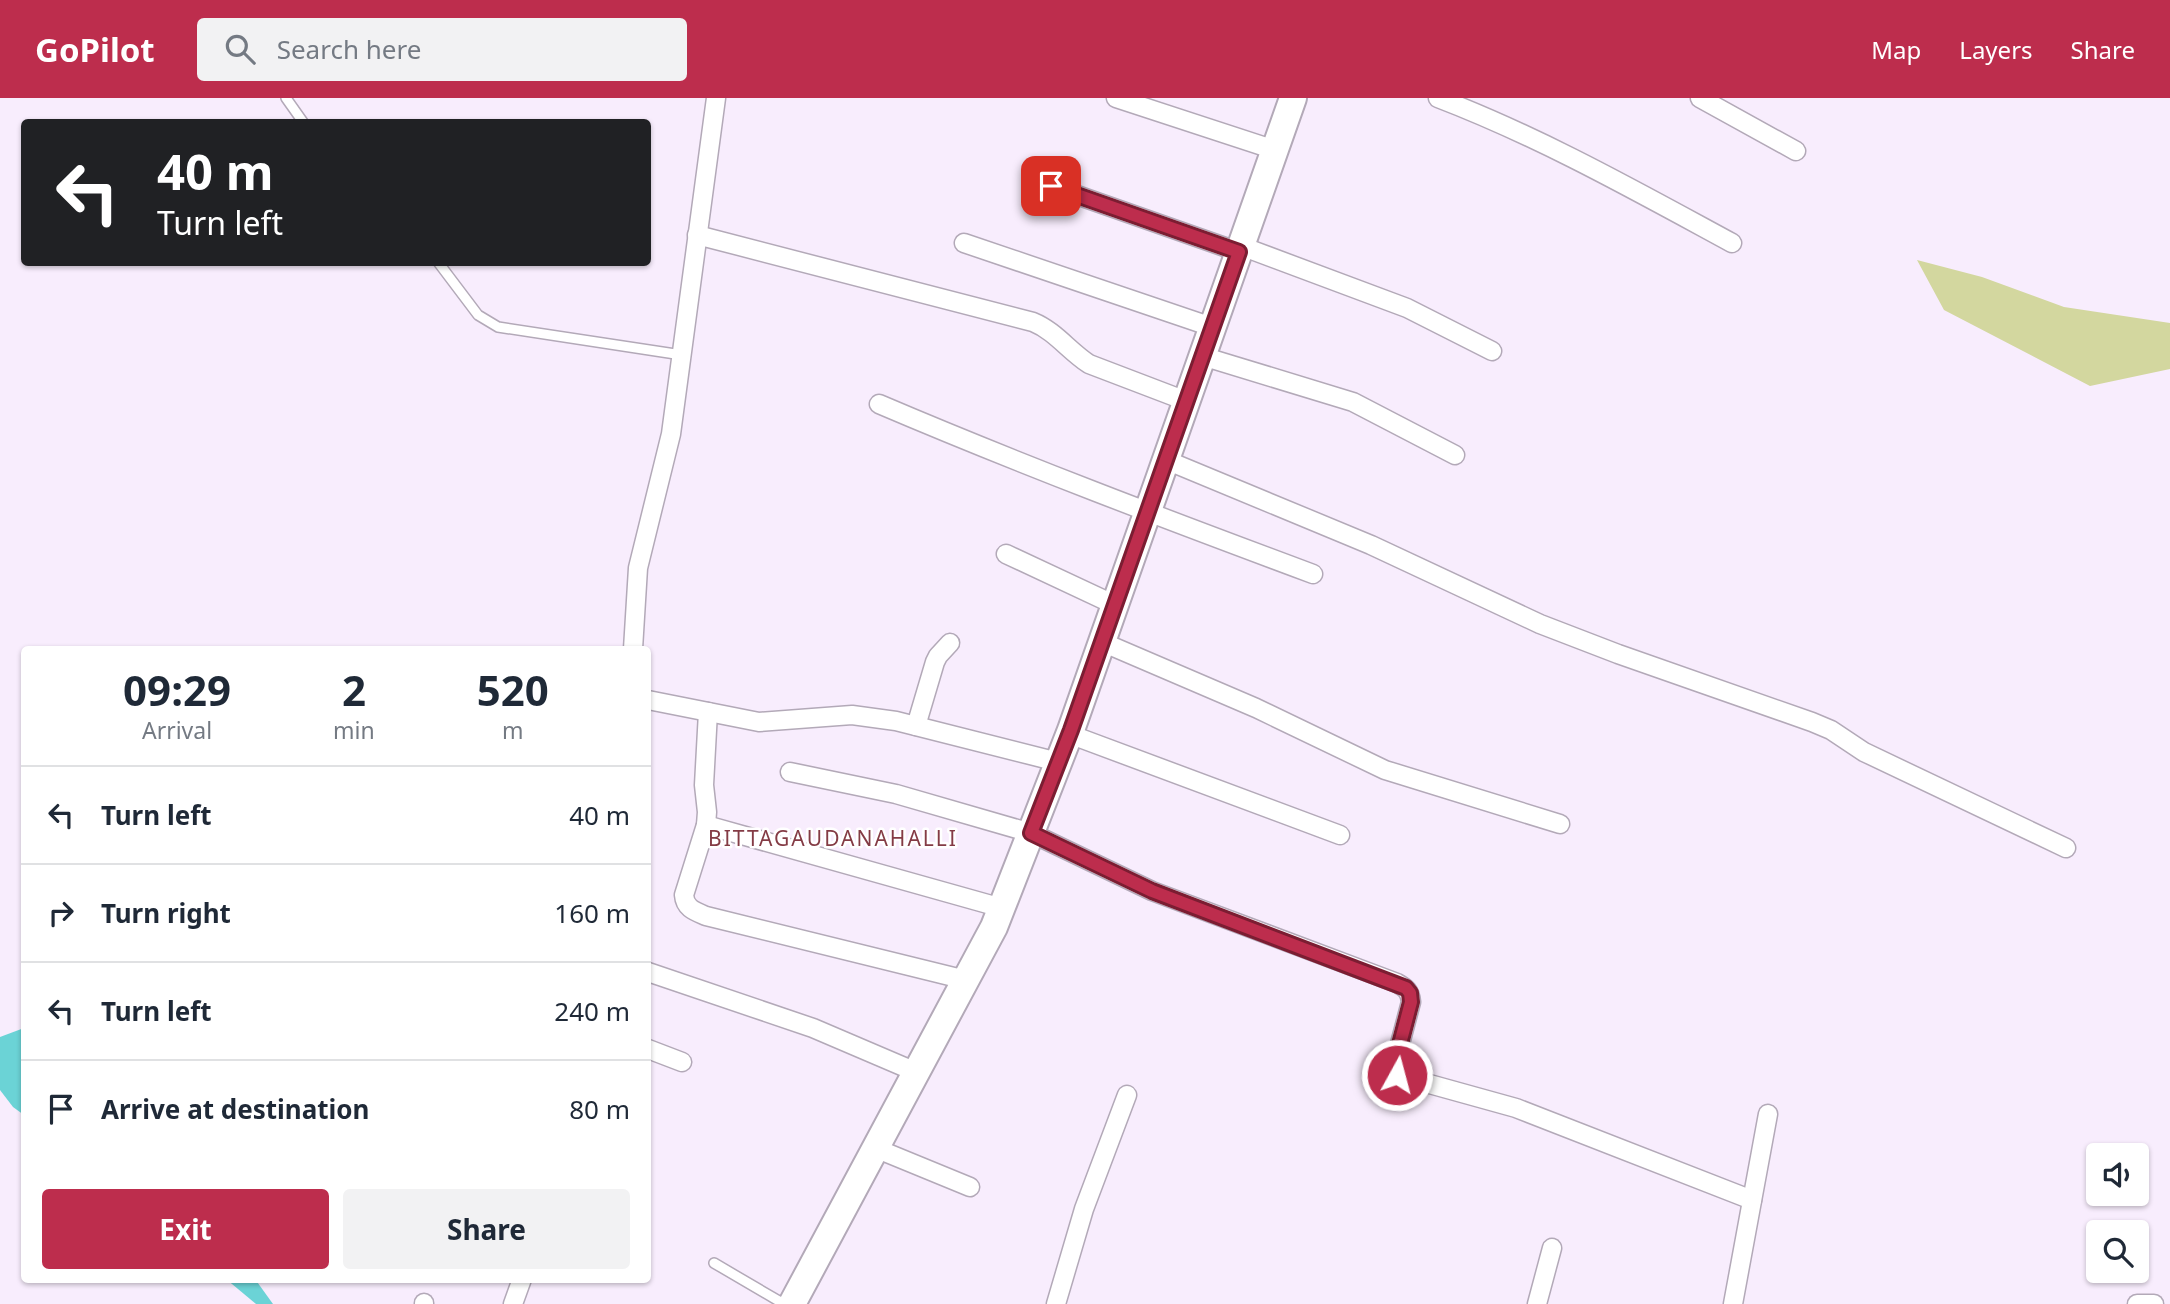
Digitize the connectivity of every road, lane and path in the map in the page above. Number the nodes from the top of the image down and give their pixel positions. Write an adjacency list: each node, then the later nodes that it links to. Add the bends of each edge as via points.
1 (286, 98): 7 (lane)
2 (716, 98): 11 (street)
3 (1116, 98): 8 (street)
4 (1293, 98): 8 (main road)
5 (1438, 98): 13 (street, via 1622,183)
6 (1700, 98): 9 (street)
7 (301, 119)
8 (1275, 150): 14 (main road)
9 (1796, 151)
10 (1051, 186): 14 (street)
11 (697, 235): 18 (street); 20 (street, via 1033,322 1046,327 1089,364)
12 (964, 243): 16 (street)
13 (1732, 243)
14 (1240, 249): 16 (main road); 17 (street, via 1407,308)
15 (442, 266): 18 (lane, via 478,315 498,327)
16 (1212, 327): 19 (main road)
17 (1492, 351)
18 (682, 355): 30 (street, via 671,433 638,568)
19 (1202, 356): 20 (main road); 22 (street, via 1353,402)
20 (1186, 401): 23 (main road)
21 (879, 404): 24 (street)
22 (1455, 455)
23 (1166, 460): 24 (main road); 41 (street, via 1371,545 1540,624 1821,726 1864,752)
24 (1148, 512): 26 (street); 27 (main road)
25 (1006, 554): 27 (street)
26 (1313, 574)
27 (1115, 605): 28 (main road)
28 (1102, 642): 34 (main road); 37 (street, via 1256,708 1367,763)
29 (950, 643): 33 (street, via 935,662)
30 (633, 646)
31 (651, 701): 32 (street)
32 (708, 712): 33 (street, via 759,722 852,715); 38 (street)
33 (916, 726): 35 (street)
34 (1069, 734): 35 (main road); 40 (street)
35 (1058, 762): 39 (main road)
36 (790, 772): 39 (street, via 896,793)
37 (1560, 824)
38 (706, 825): 42 (street); 44 (street, via 684,895 691,910)
39 (1031, 833): 42 (main road); 52 (street, via 1152,891 1406,988 1411,1002 1395,1063 1397,1075 1516,1108)
40 (1339, 835)
41 (2066, 848)
42 (1002, 908): 44 (main road)
43 (651, 973): 47 (street, via 813,1028)
44 (966, 980): 47 (main road)
45 (651, 1050): 46 (street)
46 (682, 1062)
47 (916, 1072): 50 (main road)
48 (1127, 1095): 59 (street, via 1084,1209)
49 (1769, 1114): 52 (street)
50 (875, 1148): 51 (street); 58 (main road)
51 (970, 1188)
52 (1752, 1200): 61 (street)
53 (1552, 1248): 60 (street)
54 (714, 1263): 57 (lane)
55 (522, 1283): 56 (street)
56 (517, 1302)
57 (784, 1304)
58 (792, 1304)
59 (1056, 1304)
60 (1537, 1304)
61 (1733, 1304)
62 (2137, 1304): 63 (street)
63 (2154, 1304)

